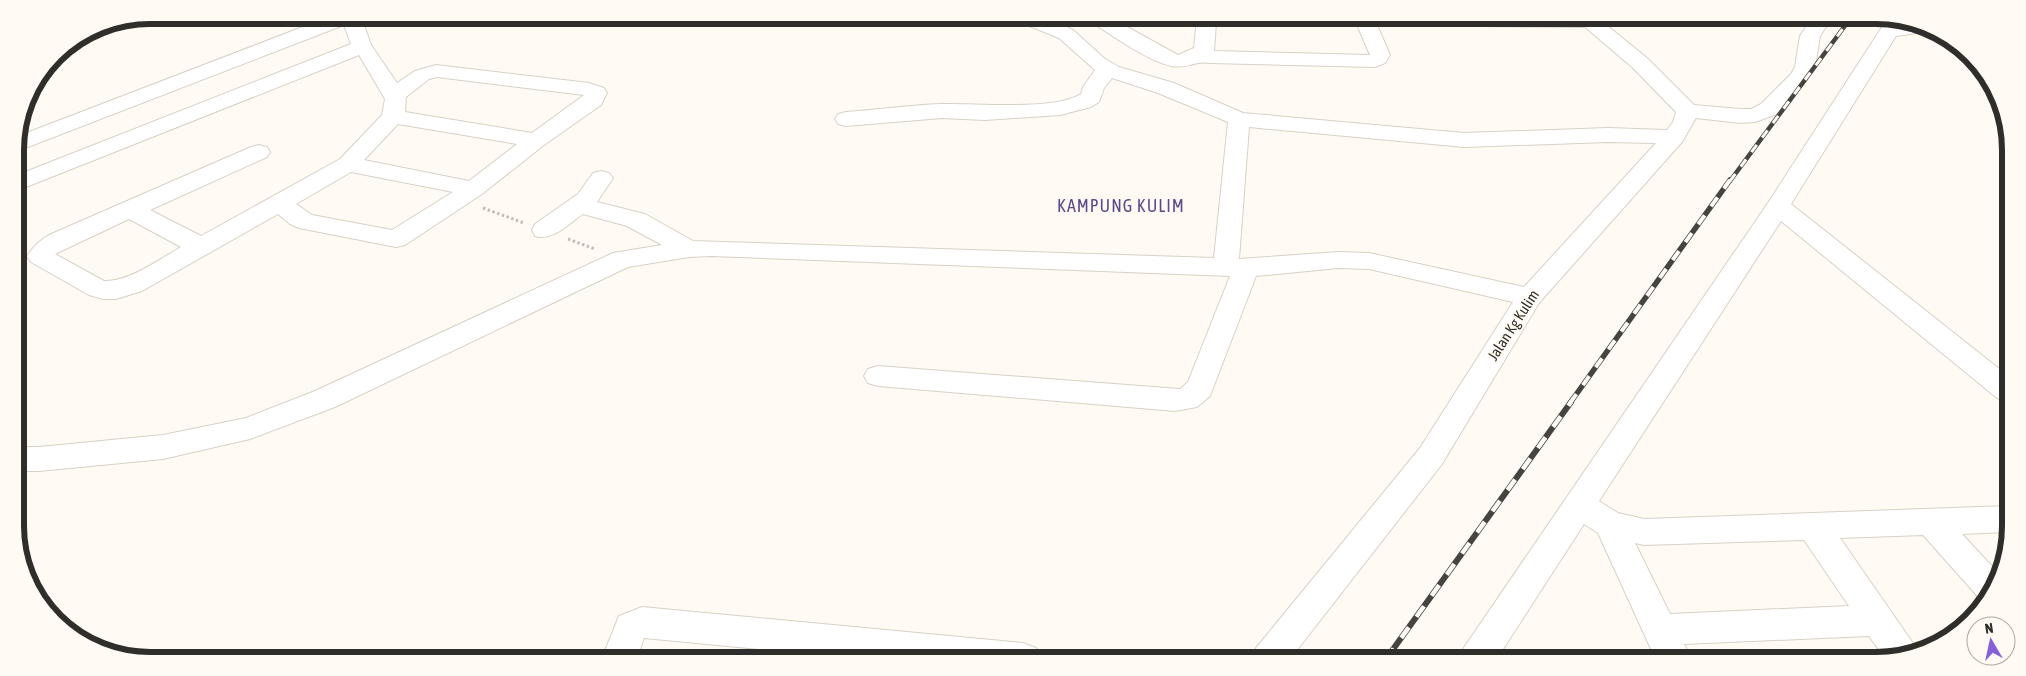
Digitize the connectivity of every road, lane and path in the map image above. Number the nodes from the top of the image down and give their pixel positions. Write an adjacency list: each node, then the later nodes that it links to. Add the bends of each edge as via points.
1 (330, 24): 19 (street)
2 (354, 24): 10 (street)
3 (1044, 24): 12 (street, via 1066,34)
4 (1108, 24): 11 (street, via 1172,61 1183,62)
5 (1206, 24): 11 (street, via 1204,50)
6 (1367, 24): 11 (street, via 1380,55 1375,61 1210,57)
7 (1594, 24): 14 (street, via 1663,82)
8 (1818, 24): 14 (street, via 1810,36 1805,67 1769,109 1755,115 1740,116)
9 (1885, 25): 27 (street)
10 (362, 47): 13 (street, via 369,54); 23 (street)
11 (1198, 54)
12 (1106, 67): 15 (street, via 1091,97 1060,108 985,113 933,111); 16 (street)
13 (394, 107): 18 (street); 18 (street, via 422,75 436,71 589,89 596,93 593,100); 21 (street)
14 (1687, 110): 17 (street, Jalan Kg Kulim, via 1684,122)
15 (846, 118)
16 (1239, 119): 17 (street, via 1464,140); 32 (street)
17 (1674, 136): 33 (street, Jalan Kg Kulim)
18 (536, 140): 24 (street)
19 (24, 143)
20 (259, 152): 28 (street)
21 (348, 164): 24 (street); 25 (street)
22 (601, 178): 26 (street)
23 (24, 181)
24 (474, 189): 25 (street, via 396,239 308,222 299,219)
25 (280, 203): 30 (street)
26 (579, 205): 29 (street); 31 (street, via 636,220)
27 (1778, 206): 35 (street); 37 (street)
28 (130, 209): 30 (street); 30 (street, via 58,241 40,256 107,291 133,285)
29 (544, 230)
30 (201, 247)
31 (689, 249): 32 (street); 36 (street, via 622,259 325,399 250,428 163,447)
32 (1236, 268): 33 (street, via 1338,260 1369,261); 34 (street, via 1200,388 1186,399)
33 (1530, 296): 48 (street, Jalan Kg Kulim, via 1431,456)
34 (878, 376)
35 (2002, 386)
36 (24, 459)
37 (1580, 505): 40 (street); 49 (street)
38 (2002, 519): 39 (street)
39 (1931, 522): 41 (street); 42 (street)
40 (1610, 524): 41 (street, via 1644,532); 44 (street)
41 (1813, 526): 43 (street)
42 (1988, 584)
43 (1878, 620): 44 (street); 45 (street)
44 (1660, 630): 50 (street)
45 (1899, 650)
46 (621, 652): 47 (street, via 631,627 642,622)
47 (892, 652)
48 (1275, 652)
49 (1481, 652)
50 (1670, 652)

